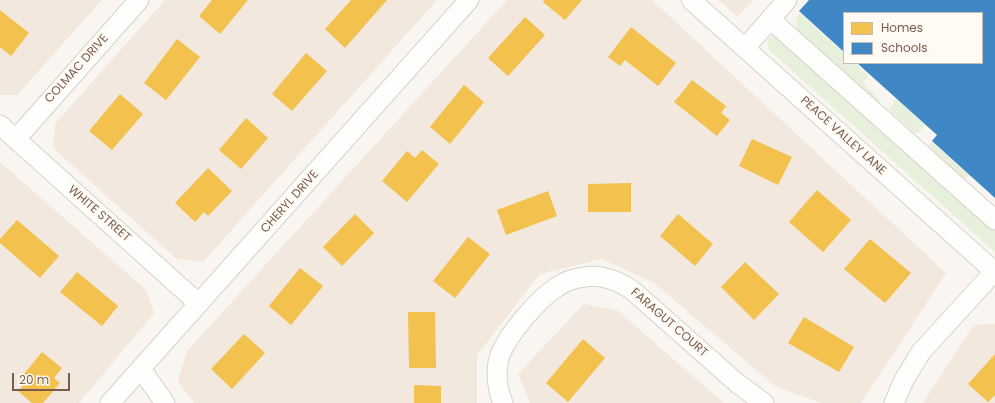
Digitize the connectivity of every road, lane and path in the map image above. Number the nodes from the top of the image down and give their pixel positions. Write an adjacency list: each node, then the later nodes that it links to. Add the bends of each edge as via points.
1 (139, 0): 8 (street, COLMAC DRIVE)
2 (469, 0): 11 (street, CHERYL DRIVE)
3 (691, 0): 6 (street, PEACE VALLEY LANE)
4 (788, 0): 5 (street)
5 (770, 19): 6 (street); 9 (street)
6 (745, 48): 10 (street, PEACE VALLEY LANE)
7 (0, 125): 8 (street, WHITE STREET)
8 (16, 139): 11 (street, WHITE STREET)
9 (995, 220)
10 (995, 272): 17 (street, via 921,352)
11 (198, 303): 12 (street, CHERYL DRIVE)
12 (141, 369): 13 (street, CHERYL DRIVE); 14 (street)
13 (110, 403)
14 (166, 403)
15 (503, 403): 16 (street, FARAGUT COURT, via 497,371 500,355 512,334 556,288 568,281 587,276 618,282 632,290 737,383)
16 (764, 403)
17 (894, 403)

